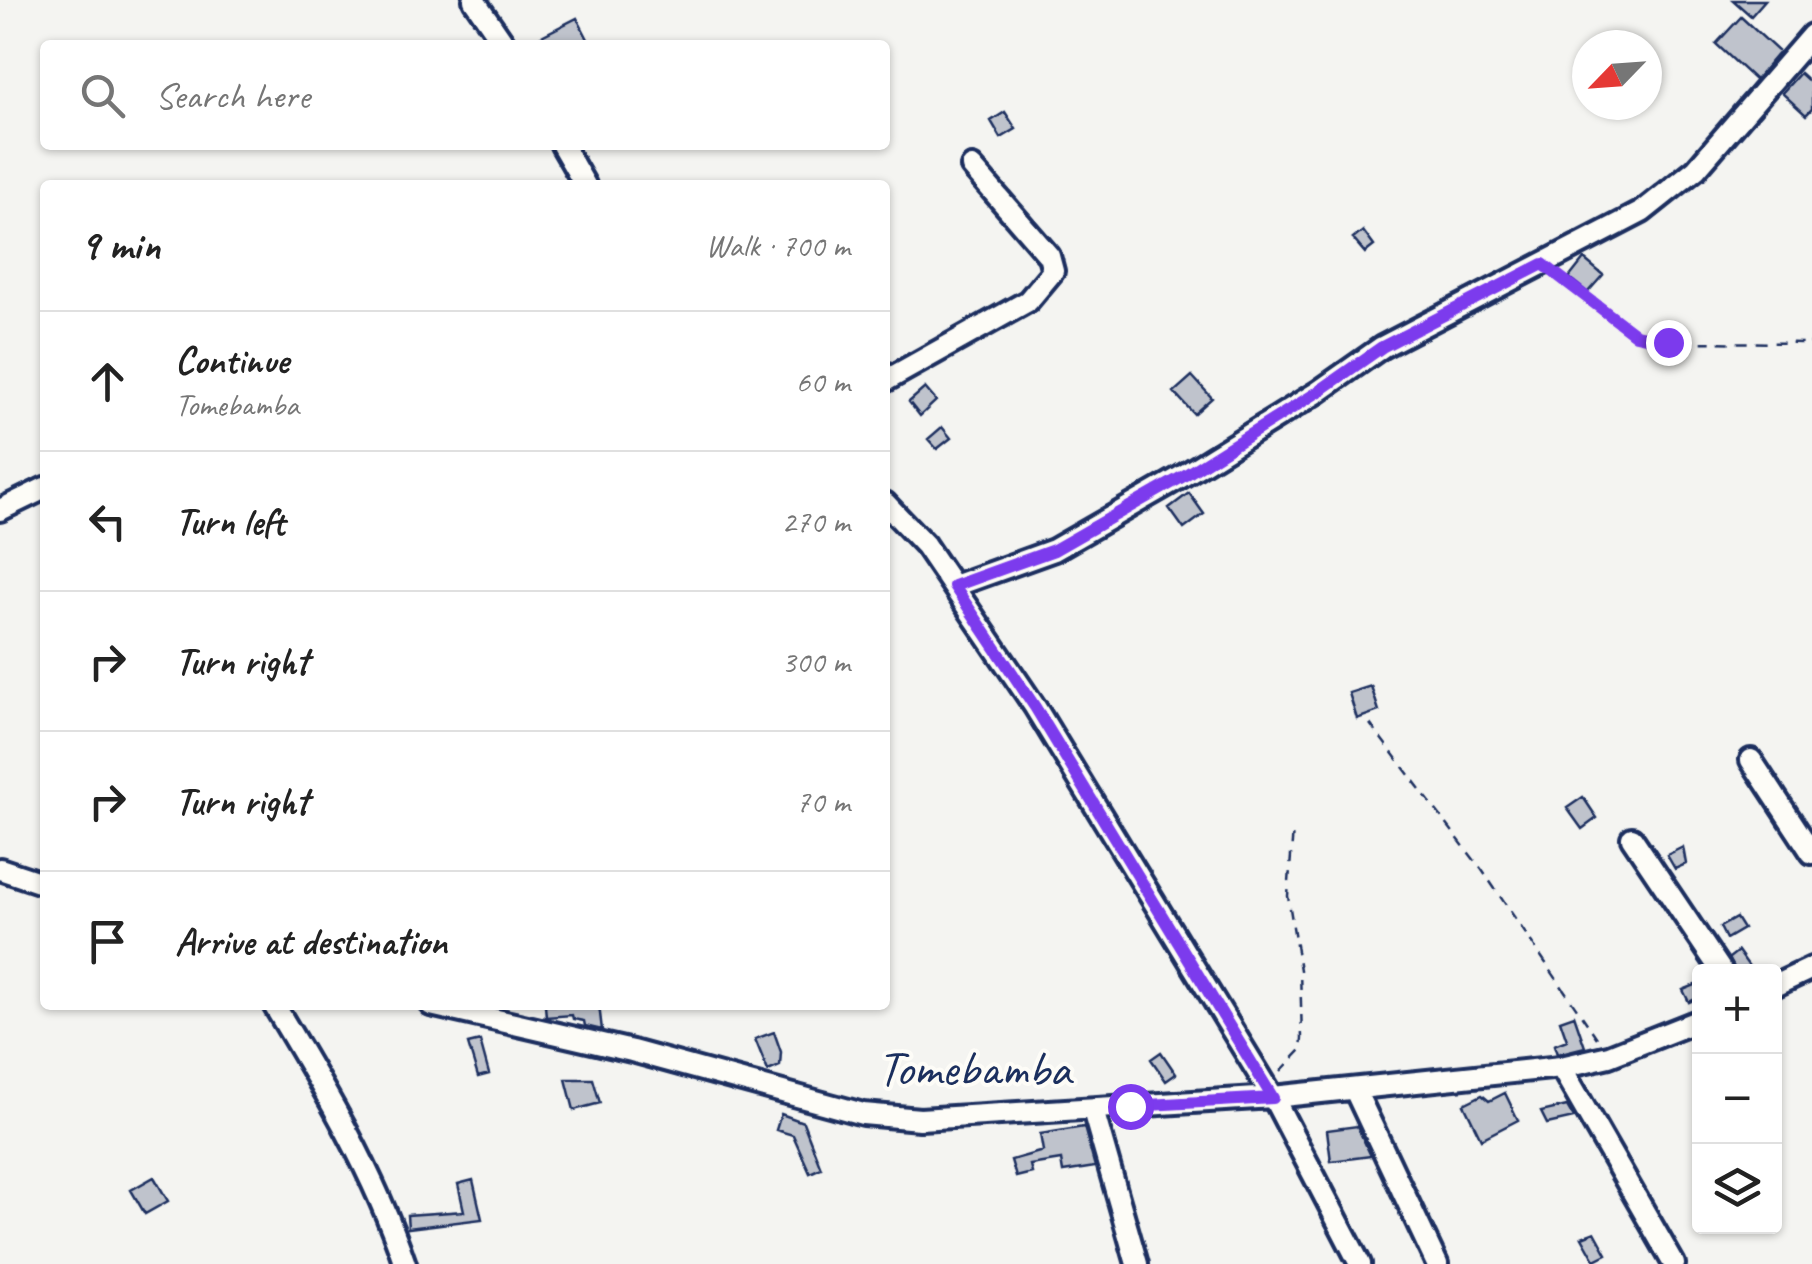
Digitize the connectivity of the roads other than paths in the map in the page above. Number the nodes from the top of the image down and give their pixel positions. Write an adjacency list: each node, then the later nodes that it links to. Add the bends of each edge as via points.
1 (474, 0): 3 (street)
2 (1812, 35): 11 (street, via 1696,169 1642,212 1382,347 1182,477 1054,550)
3 (502, 40)
4 (564, 150): 6 (street)
5 (972, 167): 7 (street, via 1049,256 1053,271 1028,301)
6 (578, 180)
7 (890, 377)
8 (40, 490): 10 (street)
9 (890, 508): 11 (street)
10 (0, 510)
11 (954, 586): 26 (street)
12 (1751, 760): 14 (street)
13 (1632, 838): 17 (street)
14 (1812, 854)
15 (0, 869): 16 (street)
16 (40, 882)
17 (1717, 964)
18 (1812, 968): 20 (street)
19 (1812, 980): 21 (street)
20 (1782, 982)
21 (1782, 984)
22 (277, 1010): 29 (street, via 336,1106)
23 (452, 1010): 28 (street, Tomebamba, via 863,1114 920,1119)
24 (1692, 1023): 25 (street, Tomebamba, via 1610,1056)
25 (1561, 1067): 27 (street, Tomebamba); 33 (street)
26 (1268, 1090): 27 (street, Tomebamba); 28 (street, Tomebamba); 31 (street)
27 (1355, 1090): 32 (street)
28 (1093, 1110): 30 (street)
29 (405, 1264)
30 (1137, 1264)
31 (1360, 1264)
32 (1437, 1264)
33 (1674, 1264)

